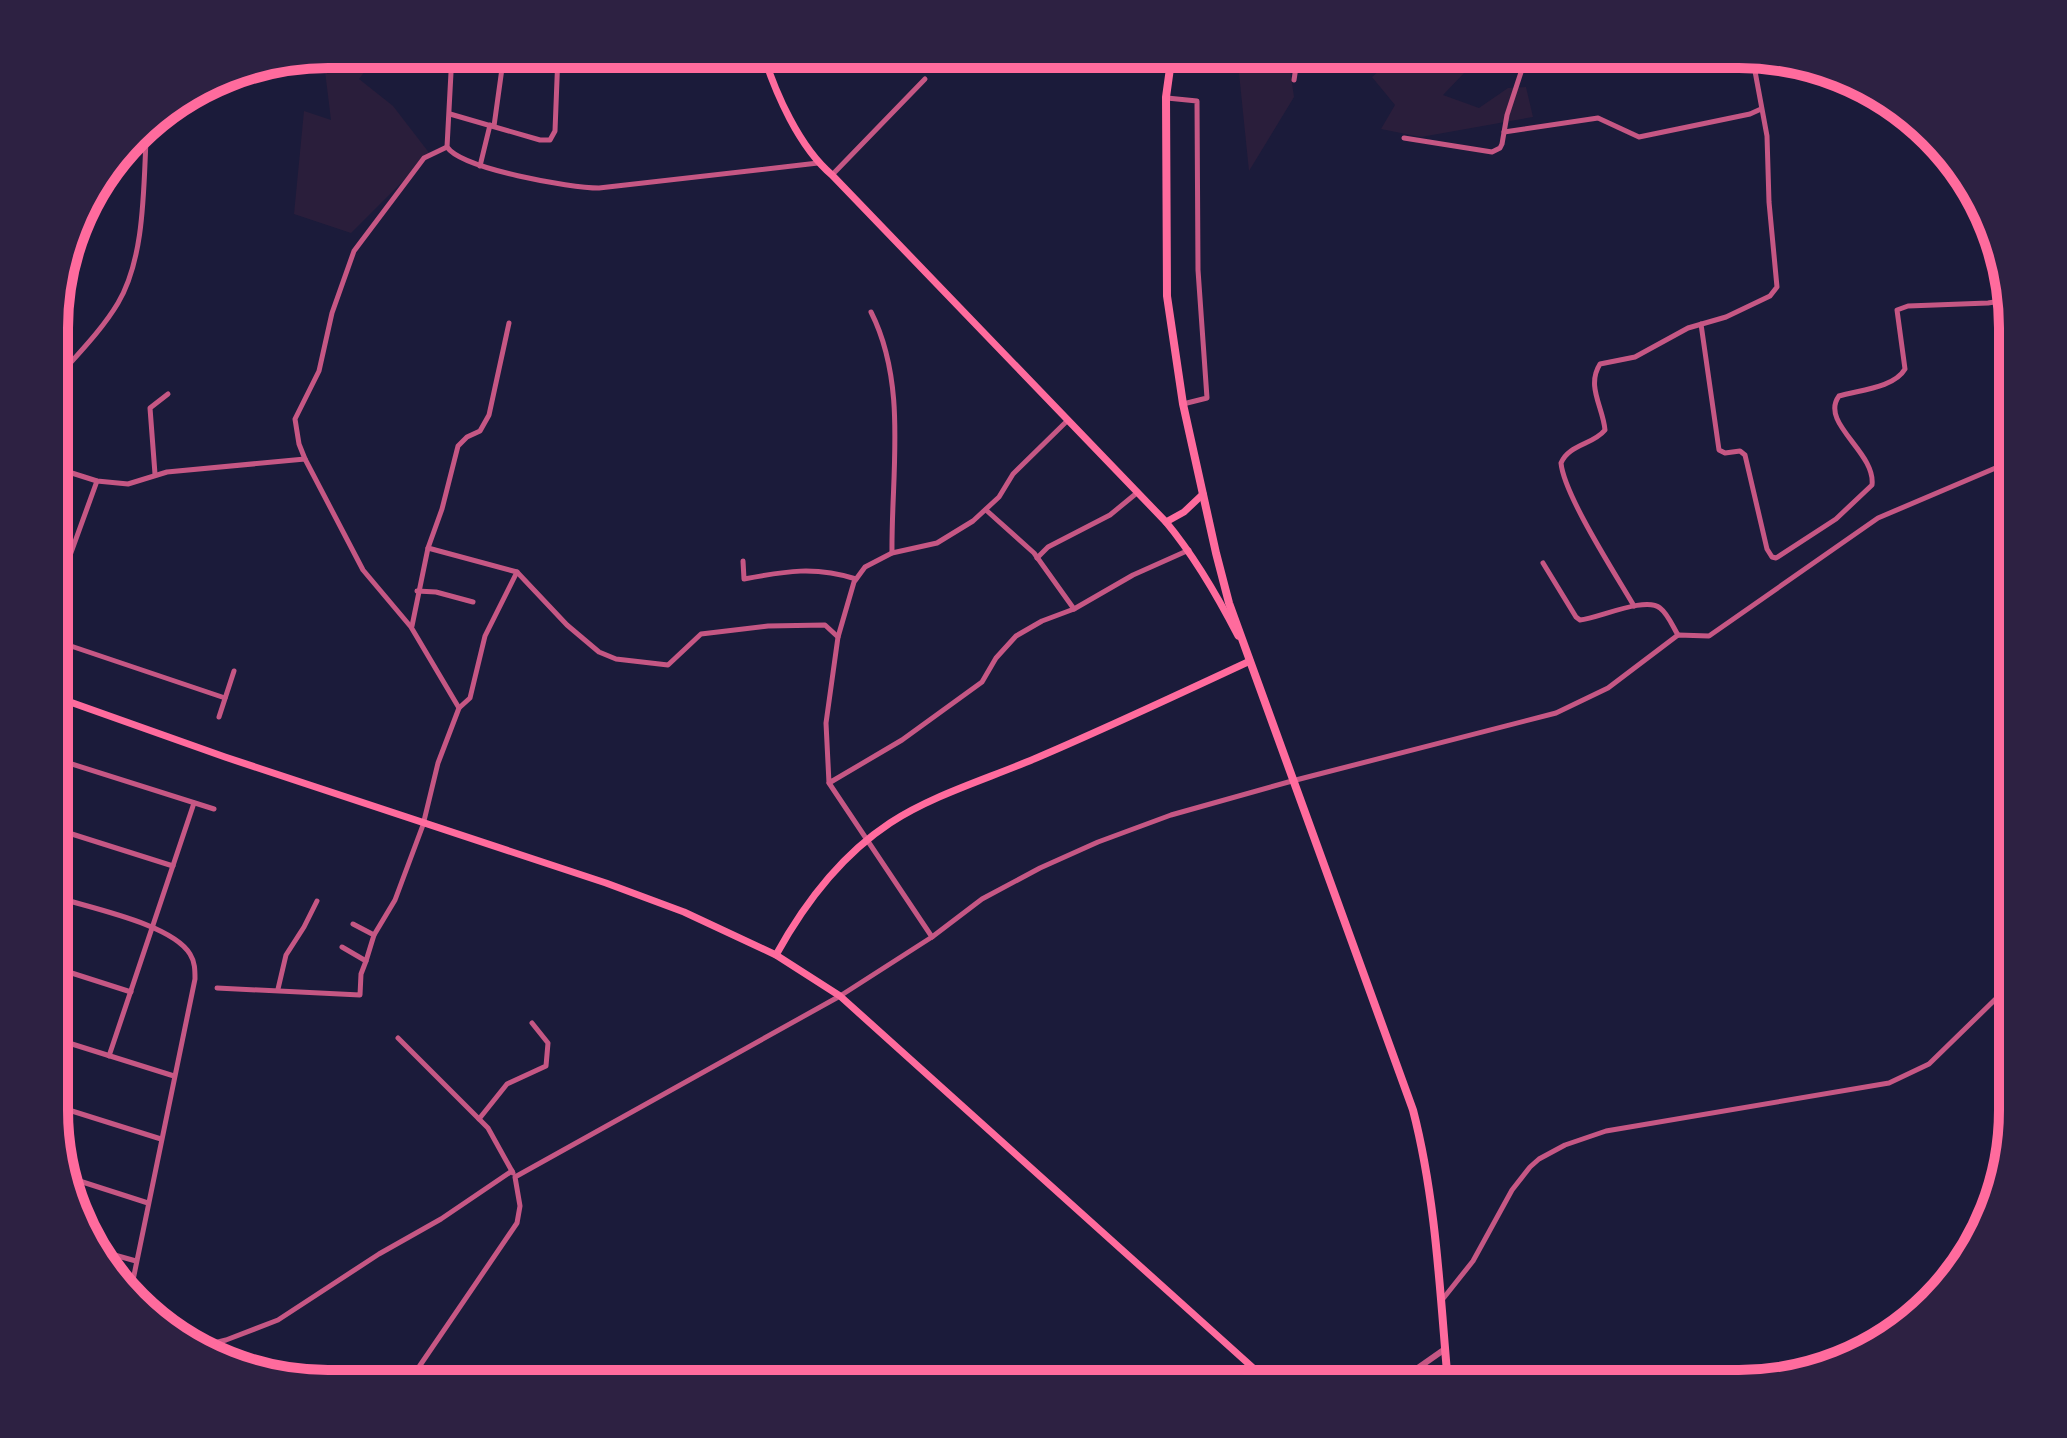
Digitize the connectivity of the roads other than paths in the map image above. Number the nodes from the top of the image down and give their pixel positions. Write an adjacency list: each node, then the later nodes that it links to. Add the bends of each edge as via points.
1 (452, 68): 13 (street)
2 (502, 68): 14 (street)
3 (557, 68): 14 (street, via 553,138 540,140)
4 (768, 68): 19 (main road)
5 (1170, 69): 11 (highway)
6 (1296, 69): 10 (street)
7 (1523, 69): 15 (street)
8 (1754, 69): 12 (street)
9 (925, 79): 21 (street)
10 (1294, 80)
11 (1166, 97): 28 (highway, via 1167,296); 28 (street, via 1197,101 1198,270 1207,398)
12 (1761, 109): 15 (street, via 1639,137 1598,118); 25 (street, via 1777,287 1770,296)
13 (450, 114): 14 (street); 18 (street)
14 (492, 126): 20 (street)
15 (1504, 132): 16 (street, via 1500,148 1492,152)
16 (1404, 138)
17 (146, 143): 26 (street, via 133,270 118,303)
18 (447, 147): 20 (street); 30 (street, via 424,158 354,251 319,371 295,419)
19 (818, 163): 20 (street, via 590,188); 21 (main road)
20 (480, 166)
21 (832, 175): 29 (main road)
22 (1997, 302): 25 (street, via 1897,310 1903,373 1839,396 1835,403 1837,421 1866,459 1872,485 1836,519 1776,558 1767,549 1745,455 1719,450)
23 (871, 312): 41 (street, via 886,349 892,400)
24 (509, 323): 39 (street, via 489,415 480,431 458,446)
25 (1701, 324): 50 (street, via 1635,357 1600,364 1594,386 1605,430 1567,453 1561,463 1574,498)
26 (68, 364)
27 (168, 394): 33 (street, via 150,408)
28 (1183, 404): 36 (highway)
29 (1067, 421): 35 (main road); 37 (street, via 1013,474)
30 (305, 459): 33 (street); 52 (street, via 363,570)
31 (1998, 467): 53 (street, via 1878,518 1709,636)
32 (68, 472): 34 (street)
33 (155, 474): 34 (street, via 128,484)
34 (97, 481): 43 (street)
35 (1138, 492): 38 (main road); 42 (street, via 1101,521 1048,547)
36 (1203, 494): 38 (main road); 56 (highway, via 1229,603)
37 (986, 510): 41 (street, via 937,543); 42 (street)
38 (1166, 522): 40 (main road)
39 (428, 548): 46 (street); 48 (street)
40 (1189, 550): 51 (street); 56 (main road)
41 (892, 553): 47 (street, via 865,567)
42 (1037, 558): 51 (street)
43 (68, 560)
44 (743, 561): 47 (street, via 744,579 800,569)
45 (1543, 563): 50 (street, via 1580,620)
46 (517, 572): 54 (street, via 583,640 616,659 668,665 701,634 727,630 825,625); 60 (street, via 485,636 470,698)
47 (856, 579): 54 (street)
48 (417, 591): 49 (street); 52 (street)
49 (473, 602)
50 (1634, 606): 53 (street, via 1660,607)
51 (1074, 609): 64 (street, via 1016,636 982,682 902,740)
52 (411, 627): 60 (street)
53 (1678, 635): 63 (street, via 1608,688 1556,713)
54 (838, 637): 64 (street, via 826,723)
55 (68, 645): 58 (street)
56 (1250, 661): 63 (highway); 69 (main road, via 929,803)
57 (234, 671): 58 (street)
58 (225, 698): 61 (street)
59 (68, 701): 67 (main road)
60 (459, 708): 67 (street)
61 (219, 717)
62 (69, 763): 65 (street)
63 (1292, 781): 76 (street, via 1098,842 982,899); 100 (highway, via 1413,1110 1426,1168)
64 (829, 783): 69 (street)
65 (194, 803): 66 (street); 70 (street)
66 (214, 809)
67 (423, 825): 75 (street, via 395,900); 78 (main road, via 640,895)
68 (69, 833): 70 (street)
69 (866, 842): 76 (street); 78 (main road, via 834,870)
70 (173, 866): 74 (street)
71 (69, 901): 74 (street)
72 (317, 901): 82 (street, via 286,955)
73 (353, 924): 75 (street)
74 (152, 928): 83 (street); 90 (street, via 179,942 195,967)
75 (374, 935): 79 (street)
76 (932, 937): 84 (street)
77 (342, 947): 79 (street)
78 (776, 955): 84 (main road)
79 (366, 961): 82 (street, via 360,995)
80 (69, 972): 83 (street)
81 (217, 988): 82 (street)
82 (278, 989)
83 (131, 992): 89 (street)
84 (840, 996): 94 (street); 104 (main road)
85 (1998, 997): 100 (street, via 1929,1064 1889,1083 1606,1131 1539,1159 1512,1190 1473,1261)
86 (532, 1023): 92 (street, via 548,1043 546,1066 507,1084)
87 (398, 1038): 92 (street)
88 (69, 1043): 89 (street)
89 (109, 1056): 90 (street)
90 (174, 1076): 93 (street)
91 (69, 1110): 93 (street)
92 (479, 1119): 94 (street)
93 (161, 1139): 96 (street)
94 (514, 1174): 101 (street, via 278,1320); 103 (street, via 520,1206 517,1223)
95 (79, 1181): 96 (street)
96 (148, 1203): 98 (street)
97 (112, 1254): 98 (street)
98 (136, 1261): 99 (street)
99 (133, 1281)
100 (1442, 1300): 102 (highway)
101 (214, 1343)
102 (1445, 1349): 105 (street); 106 (highway)
103 (417, 1369)
104 (1255, 1370)
105 (1415, 1370)
106 (1447, 1370)

